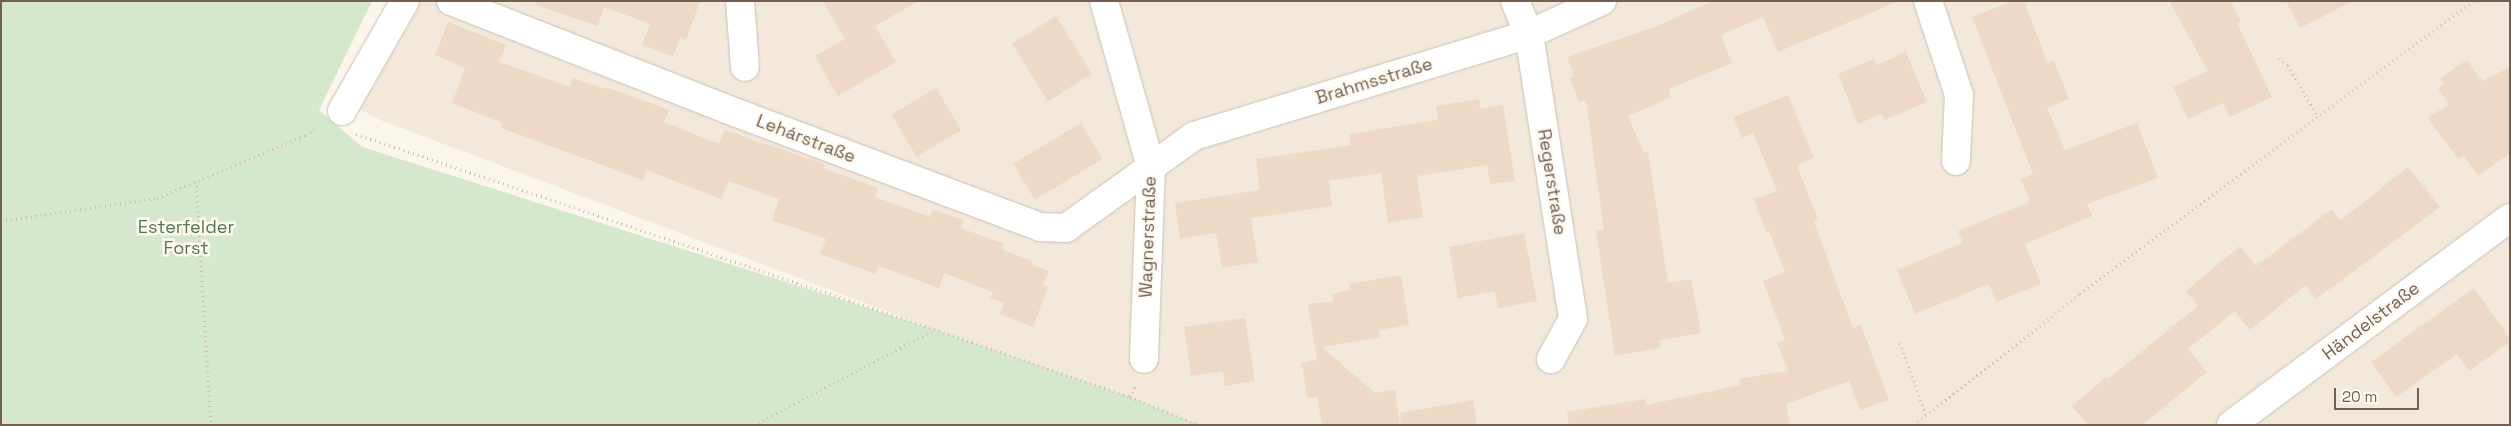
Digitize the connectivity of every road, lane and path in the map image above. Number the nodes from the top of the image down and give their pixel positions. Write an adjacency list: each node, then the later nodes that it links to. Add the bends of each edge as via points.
1 (405, 1): 13 (street)
2 (451, 1): 15 (street, Lehárstraße, via 1040,227 1066,228)
3 (740, 1): 11 (street)
4 (1104, 1): 15 (street, Wagnerstraße)
5 (1515, 1): 9 (street, Regerstraße)
6 (1602, 1): 9 (street, Brahmsstraße)
7 (1928, 1): 14 (street, via 1959,96)
8 (2473, 1): 12 (path)
9 (1529, 34): 15 (street, Brahmsstraße, via 1194,136); 22 (street, Regerstraße, via 1573,319)
10 (2279, 58): 12 (path, via 2288,65)
11 (744, 67)
12 (2318, 117): 23 (path, via 2080,294)
13 (346, 122): 16 (path, via 306,135); 19 (path)
14 (1956, 161)
15 (1151, 167): 21 (street, Wagnerstraße)
16 (196, 181): 18 (path, via 157,198); 24 (path)
17 (2510, 218): 28 (street, Händelstraße)
18 (1, 221)
19 (934, 330): 25 (path); 26 (path, via 1130,397)
20 (1900, 343): 23 (path)
21 (1144, 359)
22 (1551, 359)
23 (1926, 414): 27 (path)
24 (210, 425)
25 (754, 425)
26 (1200, 425)
27 (1914, 425)
28 (2232, 425)

